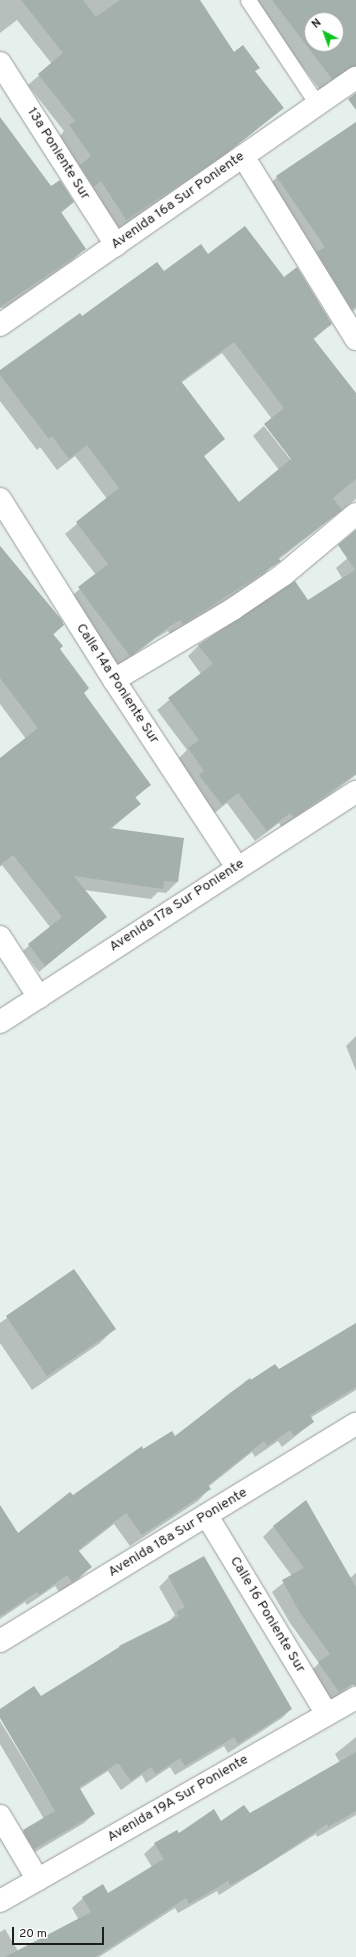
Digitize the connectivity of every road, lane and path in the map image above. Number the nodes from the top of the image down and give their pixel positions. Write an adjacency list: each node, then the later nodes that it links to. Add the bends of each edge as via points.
1 (248, 0): 4 (lane)
2 (0, 63): 6 (street, 13a Poniente Sur)
3 (356, 78): 4 (street, Avenida 16a Sur Poniente)
4 (317, 104): 5 (street, Avenida 16a Sur Poniente)
5 (243, 156): 6 (street, Avenida 16a Sur Poniente); 8 (street)
6 (116, 245): 7 (street, Avenida 16a Sur Poniente)
7 (0, 326)
8 (356, 340)
9 (0, 499): 11 (street, Calle 14a Poniente Sur)
10 (356, 514): 11 (street, via 283,575 233,609)
11 (114, 680): 13 (street, Calle 14a Poniente Sur)
12 (356, 792): 13 (street, Avenida 17a Sur Poniente)
13 (237, 867): 15 (street, Avenida 17a Sur Poniente)
14 (0, 938): 15 (street)
15 (39, 997): 16 (street, Avenida 17a Sur Poniente)
16 (0, 1022)
17 (356, 1424): 18 (street, Avenida 18a Sur Poniente)
18 (206, 1516): 19 (street, Avenida 18a Sur Poniente); 21 (street, Calle 16 Poniente Sur)
19 (0, 1641)
20 (356, 1698): 21 (street, Avenida 19A Sur Poniente)
21 (327, 1714): 23 (street, Avenida 19A Sur Poniente)
22 (0, 1816): 23 (street)
23 (38, 1880): 24 (street, Avenida 19A Sur Poniente)
24 (0, 1901)

